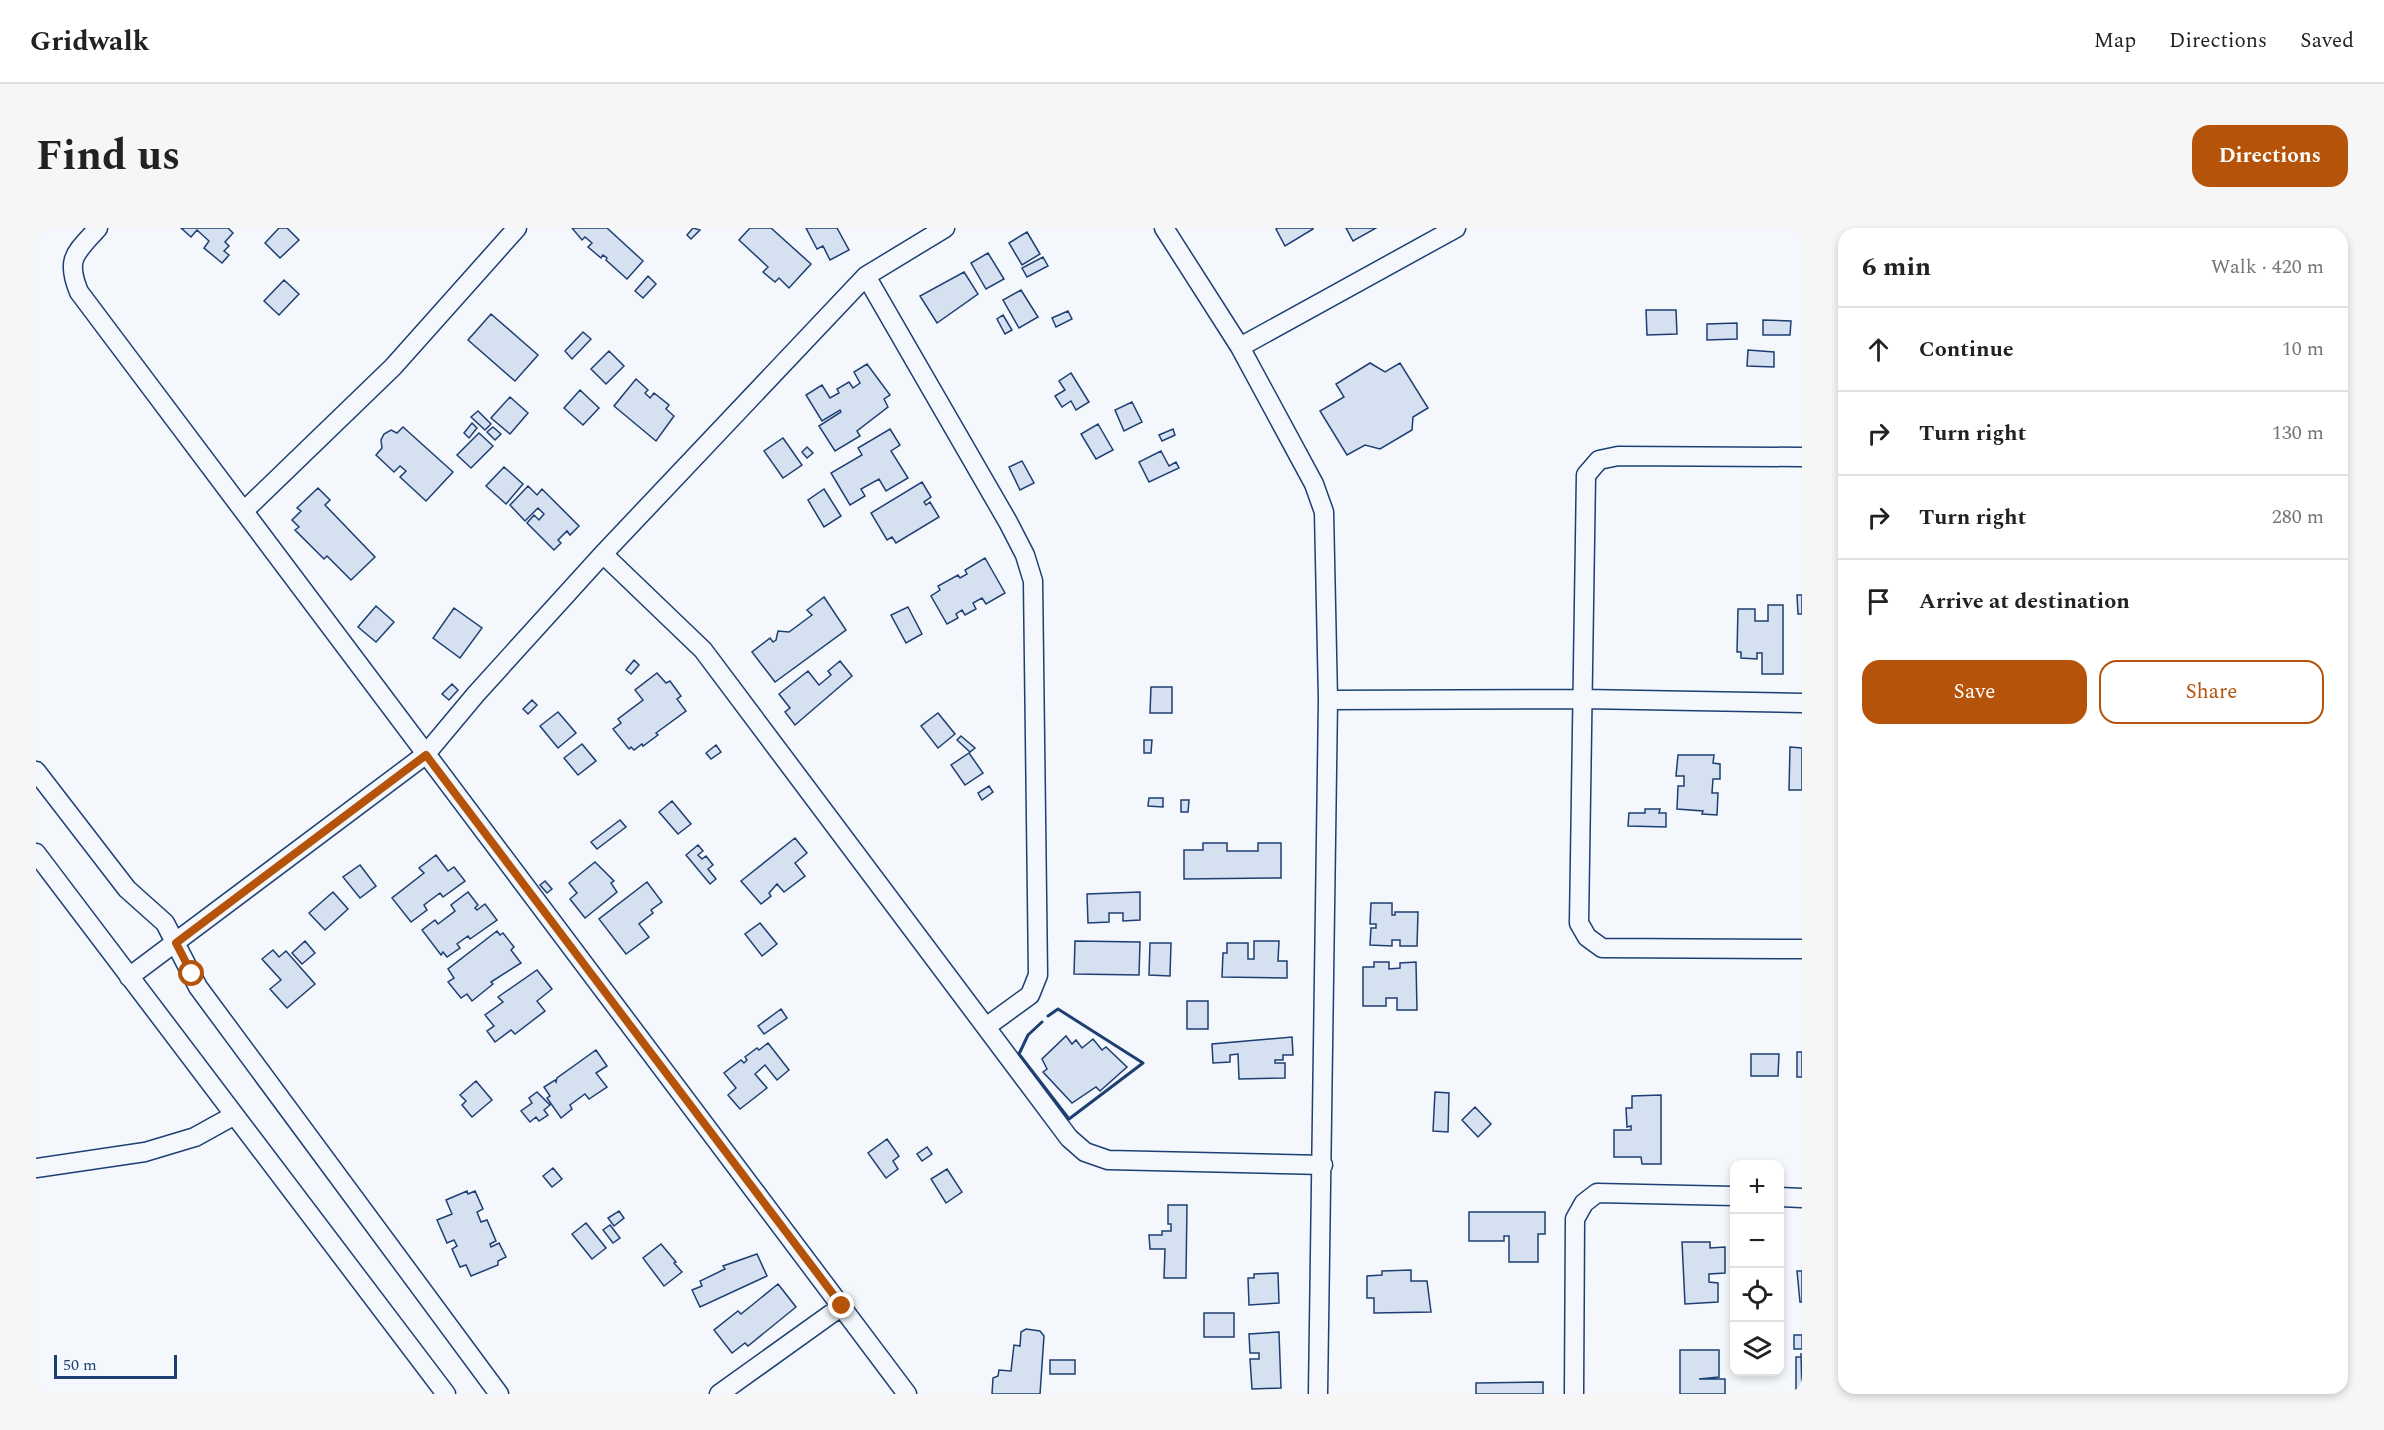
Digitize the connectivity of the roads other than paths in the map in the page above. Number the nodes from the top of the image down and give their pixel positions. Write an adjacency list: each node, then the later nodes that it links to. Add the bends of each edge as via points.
1 (98, 228): 9 (street, via 73,256 72,273 79,292)
2 (517, 228): 9 (street, via 393,367)
3 (945, 228): 6 (street)
4 (1164, 228): 7 (street)
5 (1456, 228): 7 (street)
6 (866, 276): 10 (street); 20 (street, via 1008,522 1033,581 1038,975 1030,995)
7 (1240, 346): 12 (street, via 1314,483 1324,512)
8 (1802, 457): 11 (street, via 1618,456 1599,460 1586,475)
9 (245, 510): 14 (street)
10 (603, 554): 14 (street); 20 (street, via 703,650)
11 (1583, 699): 12 (street); 13 (street); 18 (street, via 1579,923 1587,938 1602,948)
12 (1328, 700): 22 (street)
13 (1802, 703)
14 (426, 755): 17 (street); 27 (street)
15 (36, 771): 17 (street, via 127,890 157,913)
16 (36, 853): 19 (street)
17 (176, 943): 19 (street); 29 (street, via 198,987)
18 (1802, 949)
19 (129, 977): 21 (street)
20 (986, 1027): 22 (street, via 1069,1138 1085,1152 1108,1160)
21 (233, 1116): 23 (street, via 195,1137 145,1152); 28 (street)
22 (1323, 1165): 32 (street)
23 (36, 1168)
24 (1730, 1196): 33 (street, via 1597,1193 1584,1203 1575,1219)
25 (1784, 1197): 26 (street)
26 (1802, 1198)
27 (842, 1306): 30 (street); 31 (street)
28 (446, 1394)
29 (499, 1394)
30 (719, 1394)
31 (907, 1394)
32 (1318, 1394)
33 (1574, 1394)

